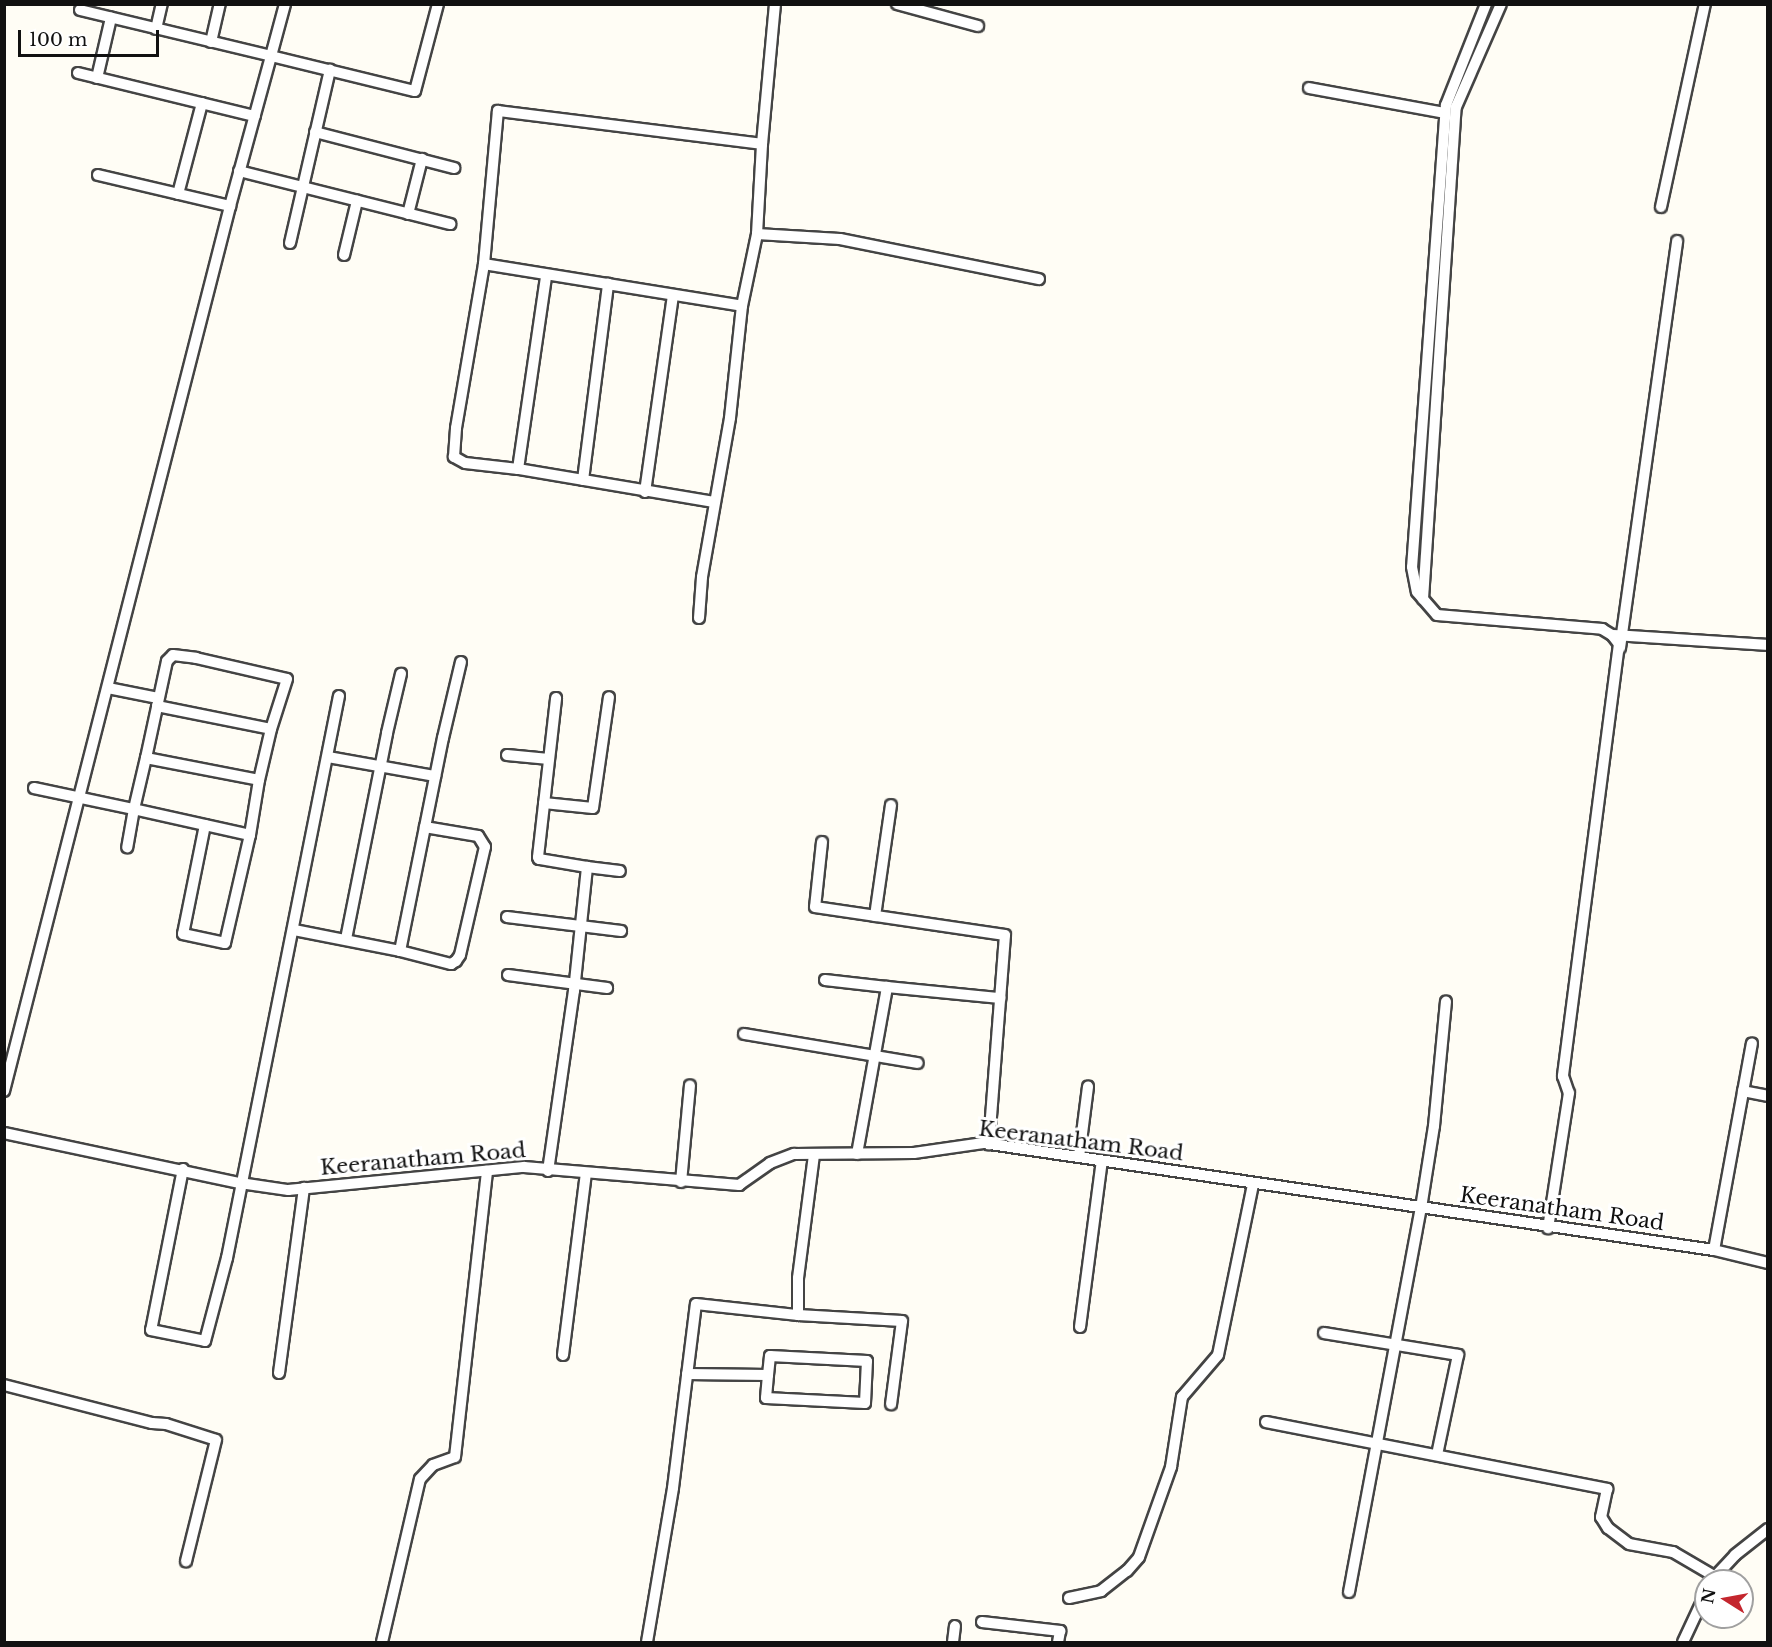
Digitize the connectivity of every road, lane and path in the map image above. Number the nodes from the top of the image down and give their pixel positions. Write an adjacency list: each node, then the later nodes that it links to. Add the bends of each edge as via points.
1 (162, 4): 13 (street)
2 (220, 4): 14 (street)
3 (285, 4): 15 (street)
4 (438, 4): 16 (street, via 415,91)
5 (775, 4): 24 (street)
6 (897, 4): 12 (street)
7 (1486, 4): 21 (street, via 1452,85)
8 (1501, 4): 50 (street, via 1456,107)
9 (1705, 4): 33 (street)
10 (80, 10): 11 (street)
11 (111, 18): 13 (street); 18 (street)
12 (978, 26)
13 (156, 29): 14 (street)
14 (211, 42): 15 (street)
15 (271, 56): 16 (street); 22 (street)
16 (330, 70): 23 (street)
17 (78, 73): 18 (street)
18 (97, 78): 20 (street)
19 (1309, 88): 21 (street)
20 (202, 103): 22 (street); 30 (street)
21 (1445, 113): 50 (street, via 1412,567 1413,582)
22 (255, 116): 27 (street)
23 (315, 132): 25 (street); 29 (street)
24 (762, 144): 36 (street); 40 (street, via 498,111)
25 (422, 159): 26 (street); 34 (street)
26 (454, 168)
27 (239, 171): 29 (street); 32 (street)
28 (98, 175): 30 (street)
29 (303, 187): 31 (street); 38 (street)
30 (178, 194): 32 (street)
31 (357, 201): 34 (street); 39 (street)
32 (230, 206): 56 (street)
33 (1661, 207)
34 (408, 214): 35 (street)
35 (450, 224)
36 (757, 234): 42 (street, via 840,238); 45 (street)
37 (1677, 241): 52 (street)
38 (290, 243)
39 (344, 255)
40 (484, 264): 41 (street); 46 (street, via 454,457 465,463)
41 (546, 276): 43 (street); 46 (street)
42 (1039, 279)
43 (608, 284): 44 (street); 47 (street)
44 (673, 296): 45 (street); 48 (street)
45 (742, 306): 49 (street, via 730,418)
46 (518, 470): 47 (street)
47 (583, 480): 48 (street)
48 (645, 492): 49 (street)
49 (714, 502): 51 (street)
50 (1423, 599): 52 (street, via 1437,615 1447,618 1602,629)
51 (699, 618)
52 (1617, 635): 53 (street); 119 (street, via 1620,651 1563,1076 1569,1093)
53 (1767, 645)
54 (461, 662): 67 (street)
55 (401, 674): 66 (street)
56 (108, 688): 60 (street); 70 (street)
57 (339, 696): 63 (street)
58 (609, 697): 71 (street, via 593,808)
59 (556, 698): 65 (street)
60 (158, 702): 61 (street); 61 (street, via 167,661 173,655 265,673 287,679); 64 (street)
61 (271, 729): 68 (street)
62 (507, 755): 65 (street)
63 (327, 757): 66 (street); 84 (street)
64 (146, 758): 68 (street); 73 (street)
65 (549, 759): 71 (street)
66 (380, 767): 67 (street); 86 (street)
67 (435, 776): 75 (street)
68 (259, 780): 76 (street)
69 (34, 788): 70 (street)
70 (80, 798): 73 (street); 101 (street)
71 (544, 803): 79 (street, via 539,859)
72 (891, 805): 82 (street)
73 (134, 809): 74 (street); 78 (street)
74 (205, 825): 76 (street); 76 (street, via 183,934 225,943)
75 (425, 827): 87 (street); 87 (street, via 478,836 485,847 456,961 451,964)
76 (250, 835)
77 (822, 842): 82 (street, via 815,908)
78 (127, 847)
79 (587, 867): 80 (street); 83 (street)
80 (620, 871)
81 (507, 916): 83 (street)
82 (875, 916): 93 (street, via 1005,934)
83 (581, 925): 85 (street); 90 (street)
84 (294, 930): 86 (street); 115 (street)
85 (621, 931)
86 (346, 939): 87 (street)
87 (400, 951)
88 (508, 975): 90 (street)
89 (825, 980): 91 (street)
90 (575, 983): 92 (street); 112 (street)
91 (887, 987): 93 (street); 97 (street)
92 (608, 988)
93 (1000, 998): 105 (street)
94 (1446, 1002): 118 (street, via 1434,1126)
95 (744, 1034): 97 (street)
96 (1752, 1043): 102 (street)
97 (874, 1057): 98 (street); 107 (street)
98 (918, 1063)
99 (690, 1085): 114 (street)
100 (1088, 1087): 108 (street)
101 (4, 1091)
102 (1743, 1091): 103 (street); 120 (street)
103 (1767, 1095)
104 (4, 1132): 110 (street, Keeranatham Road)
105 (989, 1144): 107 (street, Keeranatham Road, via 914,1153); 108 (street, Keeranatham Road)
106 (814, 1154): 107 (street, Keeranatham Road); 114 (street, Keeranatham Road, via 794,1154 770,1163 739,1185); 122 (street, via 798,1278)
107 (857, 1154)
108 (1079, 1157): 109 (street, Keeranatham Road)
109 (1102, 1161): 116 (street, Keeranatham Road); 123 (street)
110 (183, 1169): 115 (street, Keeranatham Road); 115 (street, via 151,1330 205,1341 227,1258)
111 (487, 1171): 112 (street, Keeranatham Road, via 524,1167); 117 (street, Keeranatham Road); 144 (street, via 455,1457 433,1465 420,1479)
112 (548, 1171): 113 (street, Keeranatham Road)
113 (586, 1174): 114 (street, Keeranatham Road); 126 (street)
114 (681, 1182)
115 (240, 1183): 117 (street, Keeranatham Road, via 288,1190)
116 (1253, 1184): 118 (street, Keeranatham Road); 140 (street, via 1218,1355 1182,1397 1171,1467 1139,1557 1101,1591)
117 (304, 1188): 127 (street)
118 (1421, 1208): 119 (street, Keeranatham Road); 125 (street)
119 (1548, 1228): 120 (street, Keeranatham Road)
120 (1714, 1250): 121 (street, Keeranatham Road)
121 (1767, 1263)
122 (798, 1315): 128 (street, via 696,1304); 131 (street, via 902,1321)
123 (1080, 1327)
124 (1324, 1333): 125 (street)
125 (1395, 1345): 133 (street); 134 (street, via 1458,1355)
126 (563, 1355)
127 (279, 1373)
128 (687, 1374): 129 (street); 145 (street)
129 (768, 1375): 129 (street, via 766,1398 865,1403 867,1361 770,1356)
130 (4, 1385): 136 (street, via 216,1440)
131 (891, 1404)
132 (1266, 1422): 133 (street)
133 (1376, 1442): 134 (street); 139 (street)
134 (1437, 1455): 137 (street, via 1607,1489 1601,1517 1608,1528 1629,1544 1673,1552)
135 (1767, 1529): 138 (street)
136 (186, 1561)
137 (1699, 1569)
138 (1723, 1569)
139 (1349, 1592)
140 (1069, 1598)
141 (1694, 1619): 148 (street)
142 (982, 1622): 147 (street, via 1060,1631)
143 (955, 1626): 146 (street)
144 (382, 1642)
145 (651, 1642)
146 (953, 1642)
147 (1058, 1642)
148 (1683, 1642)

